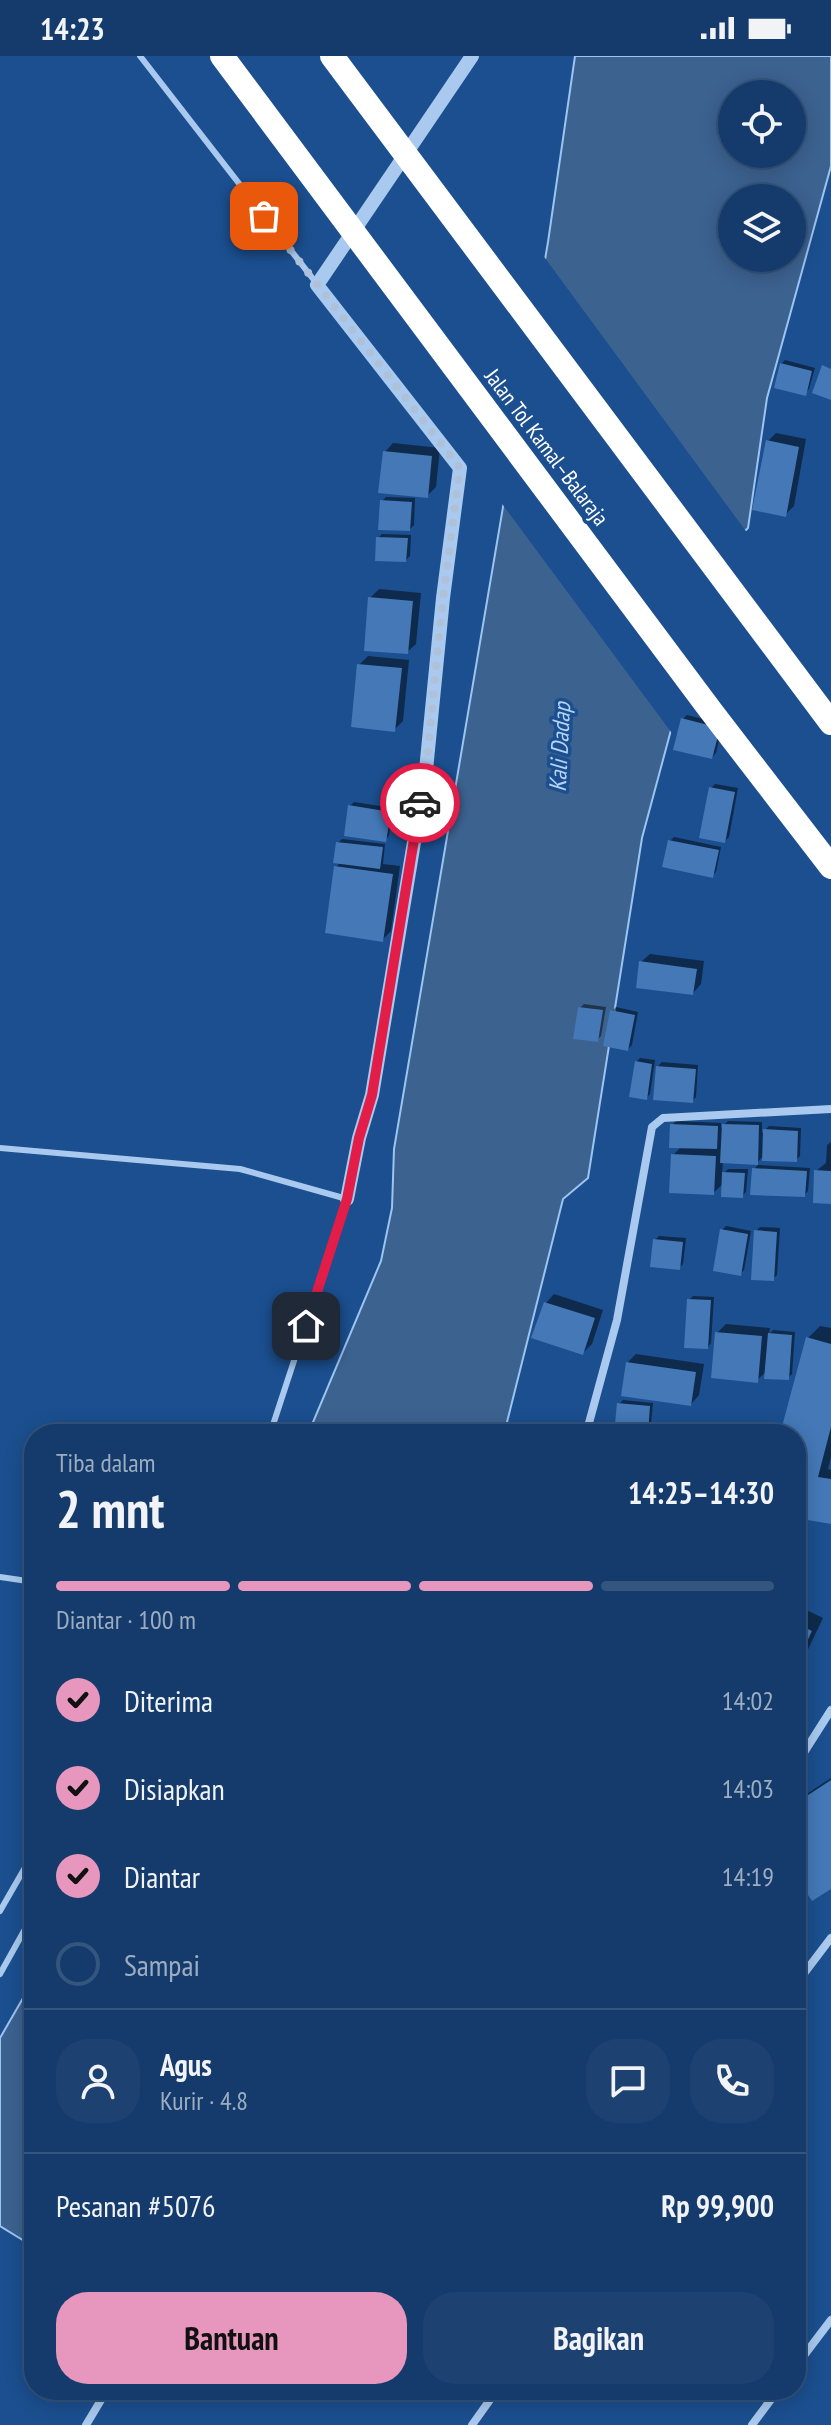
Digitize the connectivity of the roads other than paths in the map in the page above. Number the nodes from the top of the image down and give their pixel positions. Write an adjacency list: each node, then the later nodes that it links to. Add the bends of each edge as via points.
1 (140, 56): 5 (lane)
2 (222, 56): 7 (highway, Jalan Tol Kamal–Balaraja, bridge)
3 (332, 56): 6 (highway, bridge)
4 (472, 56): 5 (street)
5 (317, 285): 10 (street, via 460,468 426,770 372,1095)
6 (831, 723)
7 (831, 867)
8 (831, 1109): 12 (street, via 663,1118 652,1127 617,1320)
9 (0, 1148): 10 (lane, via 240,1169)
10 (347, 1199): 11 (lane)
11 (272, 1424)
12 (589, 1424)
13 (0, 1577): 14 (lane)
14 (24, 1581)
15 (831, 1710): 16 (street)
16 (806, 1749)
17 (24, 1869): 18 (lane)
18 (0, 1911)
19 (24, 1931): 22 (lane)
20 (831, 1938): 21 (street)
21 (806, 1971)
22 (0, 1974)
23 (831, 2320): 24 (street)
24 (806, 2353)
25 (101, 2400): 28 (street)
26 (490, 2400): 29 (street)
27 (771, 2400): 30 (street)
28 (86, 2425)
29 (472, 2425)
30 (752, 2425)

